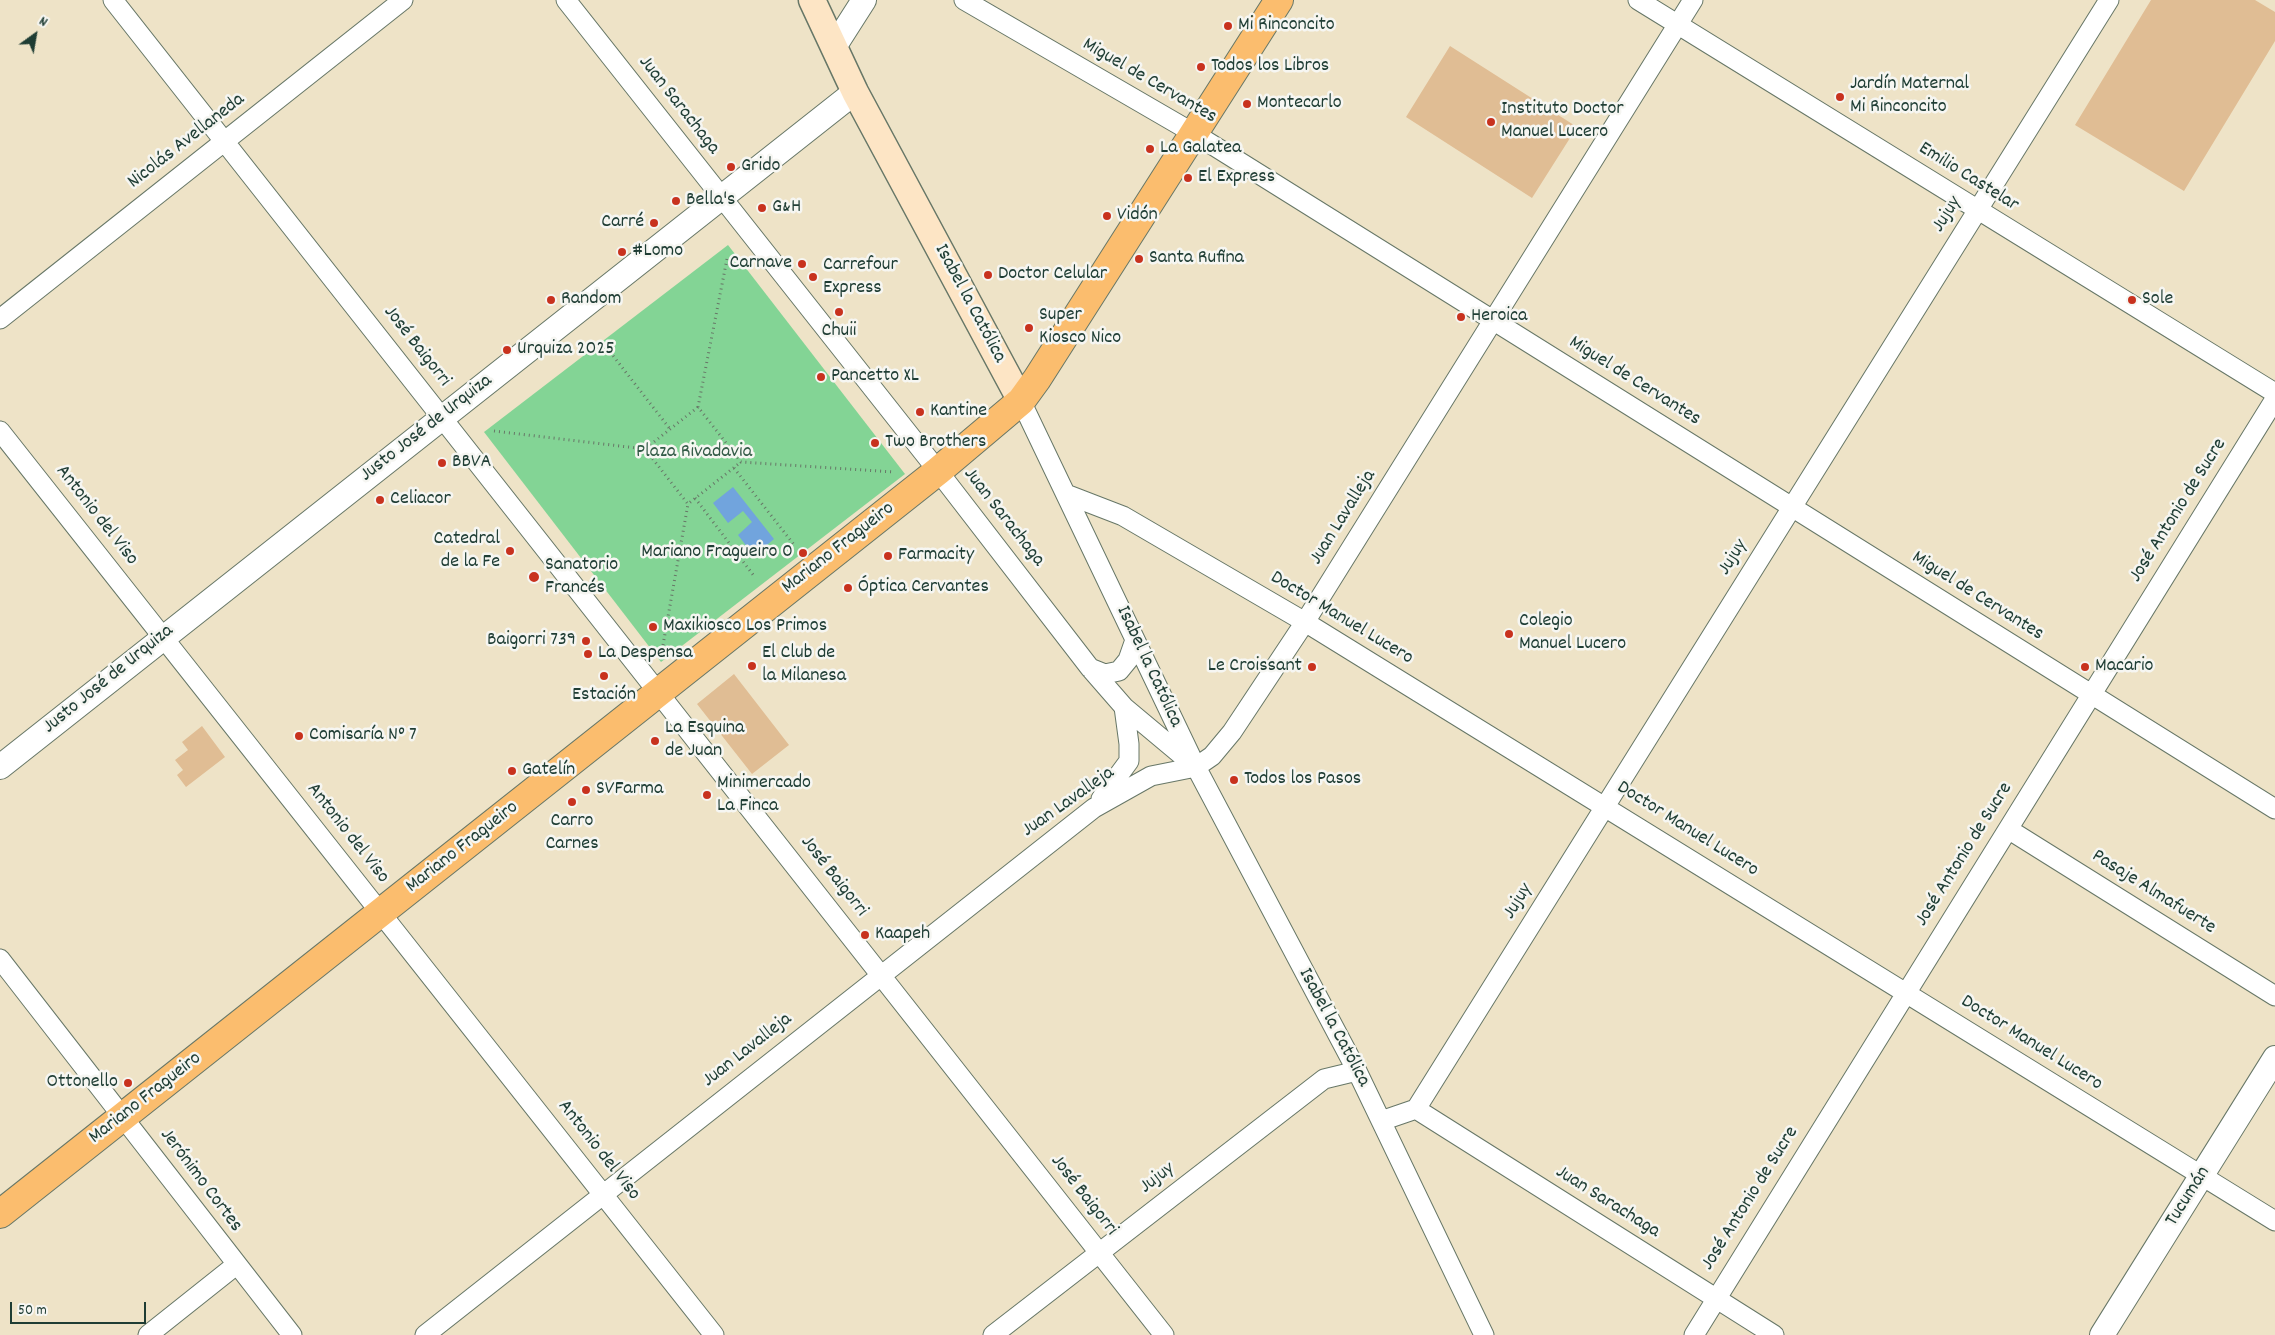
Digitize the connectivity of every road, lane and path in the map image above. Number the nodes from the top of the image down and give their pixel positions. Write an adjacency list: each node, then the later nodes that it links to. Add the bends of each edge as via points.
1 (113, 0): 15 (street, José Baigorri)
2 (403, 0): 15 (street, Nicolás Avellaneda)
3 (566, 0): 16 (street, Juan Sarachaga)
4 (812, 0): 12 (main road, Isabel la Católica)
5 (864, 0): 12 (street)
6 (964, 0): 14 (street, Miguel de Cervantes)
7 (1279, 0): 14 (main road, Mariano Fragueiro)
8 (1638, 0): 11 (street, Emilio Castelar)
9 (1693, 0): 11 (street, Juan Lavalleja)
10 (2109, 0): 17 (street, Jujuy)
11 (1678, 25): 17 (street, Emilio Castelar); 20 (street, Juan Lavalleja)
12 (834, 47): 13 (main road, Isabel la Católica)
13 (855, 92): 16 (street, Justo José de Urquiza); 24 (main road, Isabel la Católica)
14 (1194, 134): 20 (street, Miguel de Cervantes); 24 (main road, Mariano Fragueiro)
15 (225, 140): 19 (street, Nicolás Avellaneda); 26 (street, José Baigorri)
16 (722, 197): 26 (street, Justo José de Urquiza); 33 (street, Juan Sarachaga)
17 (1978, 210): 22 (street, Emilio Castelar); 38 (street, Jujuy)
18 (727, 259): 25 (path)
19 (0, 319)
20 (1493, 321): 38 (street, Miguel de Cervantes); 41 (street, Juan Lavalleja)
21 (607, 348): 27 (path)
22 (2275, 392)
23 (2275, 399): 47 (street, José Antonio de Sucre)
24 (1021, 401): 33 (main road, Mariano Fragueiro); 35 (street, Isabel la Católica)
25 (698, 408): 27 (path); 31 (path)
26 (443, 417): 42 (street, Justo José de Urquiza); 46 (street, José Baigorri)
27 (670, 429): 30 (path)
28 (0, 431): 42 (street, Antonio del Viso)
29 (494, 431): 30 (path)
30 (645, 449): 37 (path)
31 (740, 462): 32 (path); 34 (path)
32 (734, 468): 36 (path); 39 (path)
33 (938, 470): 45 (street, Juan Sarachaga); 46 (main road, Mariano Fragueiro)
34 (894, 472)
35 (1066, 494): 41 (street, Doctor Manuel Lucero, via 1123,516); 43 (street, Isabel la Católica)
36 (695, 498): 37 (path); 40 (path)
37 (688, 504): 44 (path)
38 (1792, 507): 47 (street, Miguel de Cervantes); 51 (street, Jujuy)
39 (795, 546)
40 (754, 576)
41 (1305, 622): 50 (street, Juan Lavalleja, via 1232,732 1212,756); 51 (street, Doctor Manuel Lucero)
42 (163, 637): 49 (street, Justo José de Urquiza); 55 (street, Antonio del Viso)
43 (1135, 640): 45 (street, via 1128,660 1119,671 1105,674); 50 (street, Isabel la Católica)
44 (662, 645)
45 (1090, 668): 48 (street, Juan Sarachaga)
46 (659, 692): 55 (main road, Mariano Fragueiro); 57 (street, José Baigorri)
47 (2091, 694): 53 (street, Miguel de Cervantes); 54 (street, José Antonio de Sucre)
48 (1124, 708): 50 (street, Juan Sarachaga); 52 (street, via 1129,761)
49 (0, 767)
50 (1196, 768): 52 (street, Juan Lavalleja, via 1151,776); 61 (street, Isabel la Católica)
51 (1605, 806): 58 (street, Doctor Manuel Lucero); 62 (street, Jujuy)
52 (1094, 808): 57 (street, Juan Lavalleja)
53 (2275, 809)
54 (2008, 829): 58 (street, José Antonio de Sucre); 59 (street, Pasaje Almafuerte)
55 (380, 913): 63 (main road, Mariano Fragueiro); 66 (street, Antonio del Viso)
56 (0, 959): 63 (street, Jerónimo Cortes)
57 (881, 974): 66 (street, Juan Lavalleja); 69 (street, José Baigorri)
58 (1906, 993): 65 (street, Doctor Manuel Lucero); 71 (street, José Antonio de Sucre)
59 (2275, 996)
60 (2275, 1058): 65 (street, Tucumán)
61 (1357, 1071): 64 (street, Isabel la Católica); 69 (street, Jujuy, via 1324,1079)
62 (1416, 1109): 64 (street); 71 (street, Juan Sarachaga)
63 (123, 1117): 67 (main road, Mariano Fragueiro); 70 (street, Jerónimo Cortes)
64 (1381, 1121): 78 (street, Isabel la Católica)
65 (2202, 1176): 68 (street, Doctor Manuel Lucero); 81 (street, Tucumán)
66 (603, 1194): 74 (street, Juan Lavalleja); 75 (street, Antonio del Viso)
67 (0, 1214)
68 (2275, 1221)
69 (1100, 1253): 76 (street, Jujuy); 77 (street, José Baigorri)
70 (236, 1265): 72 (street); 73 (street, Jerónimo Cortes)
71 (1716, 1299): 79 (street, José Antonio de Sucre); 80 (street, Juan Sarachaga)
72 (148, 1335)
73 (292, 1335)
74 (425, 1335)
75 (714, 1335)
76 (994, 1335)
77 (1164, 1335)
78 (1484, 1335)
79 (1694, 1335)
80 (1774, 1335)
81 (2102, 1335)

